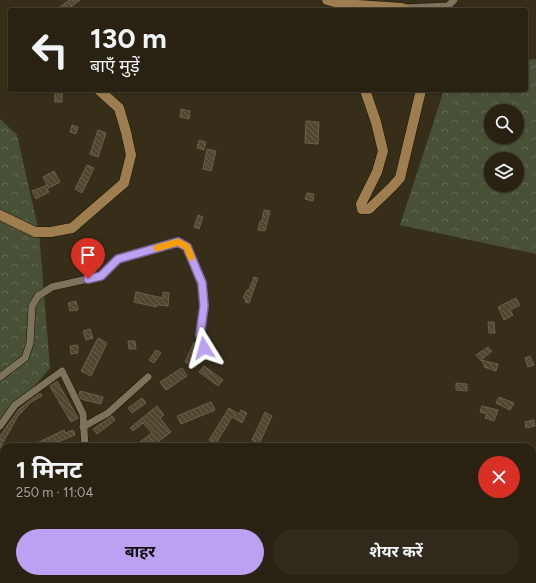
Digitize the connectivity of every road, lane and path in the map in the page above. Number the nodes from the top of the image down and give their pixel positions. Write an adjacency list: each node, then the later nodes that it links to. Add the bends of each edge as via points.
1 (327, 0): 3 (main road, via 342,4)
2 (454, 0): 4 (street, via 448,6)
3 (392, 8)
4 (419, 8)
5 (101, 92): 8 (main road, via 119,108 126,132 131,155 124,183 72,228 35,232)
6 (366, 92): 7 (main road, via 383,151 378,172 361,204 362,209 369,209 400,178)
7 (421, 92)
8 (0, 215)
9 (204, 348): 10 (street, via 200,335 204,306 202,283 187,247 178,242 118,259 101,276 52,287 38,296 32,306 30,343 25,358)
10 (0, 377)
11 (148, 377): 13 (street, via 108,413)
12 (0, 426): 13 (street, via 15,405 62,371 83,414)
13 (83, 427): 14 (street)
14 (85, 443)

